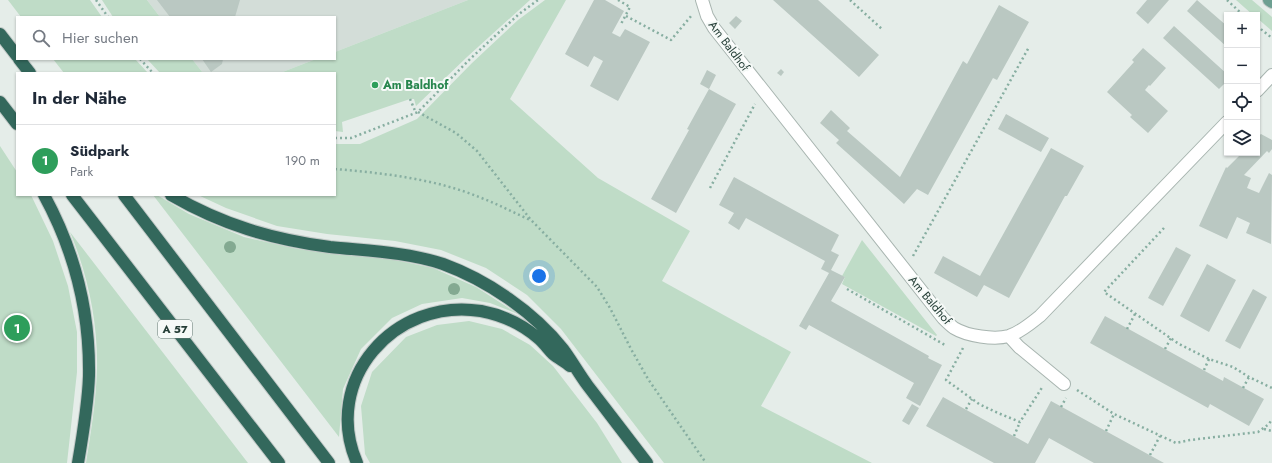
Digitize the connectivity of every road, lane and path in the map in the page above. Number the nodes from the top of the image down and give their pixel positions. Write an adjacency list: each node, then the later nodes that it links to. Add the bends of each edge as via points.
1 (96, 0): 10 (path)
2 (538, 0): 28 (path, via 470,59)
3 (618, 0): 11 (path, via 630,7)
4 (850, 0): 14 (path)
5 (1227, 0): 9 (path)
6 (1270, 0): 8 (main road)
7 (702, 1): 11 (path, via 671,40); 25 (street, Am Baldhof, via 714,28)
8 (1272, 2)
9 (1240, 12)
10 (107, 16)
11 (626, 16): 12 (path)
12 (621, 24)
13 (1260, 28): 16 (path)
14 (883, 30)
15 (0, 34): 18 (highway)
16 (1272, 38)
17 (1030, 47): 42 (path)
18 (16, 55)
19 (20, 60): 21 (highway)
20 (141, 60): 22 (path)
21 (29, 72)
22 (152, 72)
23 (1272, 75): 24 (street)
24 (1260, 88)
25 (762, 90): 35 (path); 42 (street, Am Baldhof)
26 (410, 99): 28 (path)
27 (0, 102): 29 (highway)
28 (417, 112): 33 (path, via 351,138); 40 (path, via 456,133 477,151)
29 (8, 113): 30 (highway); 32 (highway)
30 (16, 123)
31 (1224, 125): 47 (street, Am Baldhof, via 1040,316)
32 (16, 133)
33 (336, 138)
34 (336, 169): 40 (path, via 393,175 445,186 479,197)
35 (710, 188)
36 (45, 196): 70 (highway, via 76,272 87,322 89,376)
37 (73, 196): 71 (highway, A 57)
38 (125, 196): 72 (highway)
39 (173, 196): 53 (highway, via 216,218 264,235 296,242 389,252 443,264 494,289 518,305 562,348)
40 (530, 220): 75 (path, via 597,288 648,379)
41 (1164, 228): 44 (path, via 1104,292)
42 (905, 271): 46 (street, Am Baldhof, via 943,318 954,328)
43 (847, 289): 49 (path)
44 (1135, 314): 45 (path); 48 (path)
45 (1127, 328)
46 (969, 335): 47 (street, Am Baldhof); 59 (path, via 946,380)
47 (1009, 336): 54 (street, via 1019,348)
48 (1171, 338): 50 (path); 51 (path)
49 (944, 345)
50 (1164, 349)
51 (1209, 359): 52 (path); 55 (path, via 1233,367)
52 (1204, 370)
53 (578, 372): 73 (highway, via 538,338 502,317 481,311 458,310 435,312 414,319 392,333 372,352 357,374 349,400 348,429); 74 (highway)
54 (1051, 373): 56 (street); 63 (path)
55 (1249, 377): 57 (path); 58 (path)
56 (1064, 384): 61 (path)
57 (1243, 388)
58 (1272, 388)
59 (972, 399): 60 (path); 63 (path)
60 (966, 409)
61 (1114, 414): 65 (path); 68 (path)
62 (1272, 419): 64 (path)
63 (1020, 422): 67 (path)
64 (1264, 429): 66 (path); 68 (path, via 1258,432 1176,443)
65 (1106, 431)
66 (1272, 431)
67 (1014, 436)
68 (1160, 436): 69 (path)
69 (1150, 455)
70 (78, 463)
71 (279, 463)
72 (329, 463)
73 (357, 463)
74 (647, 463)
75 (706, 463)

